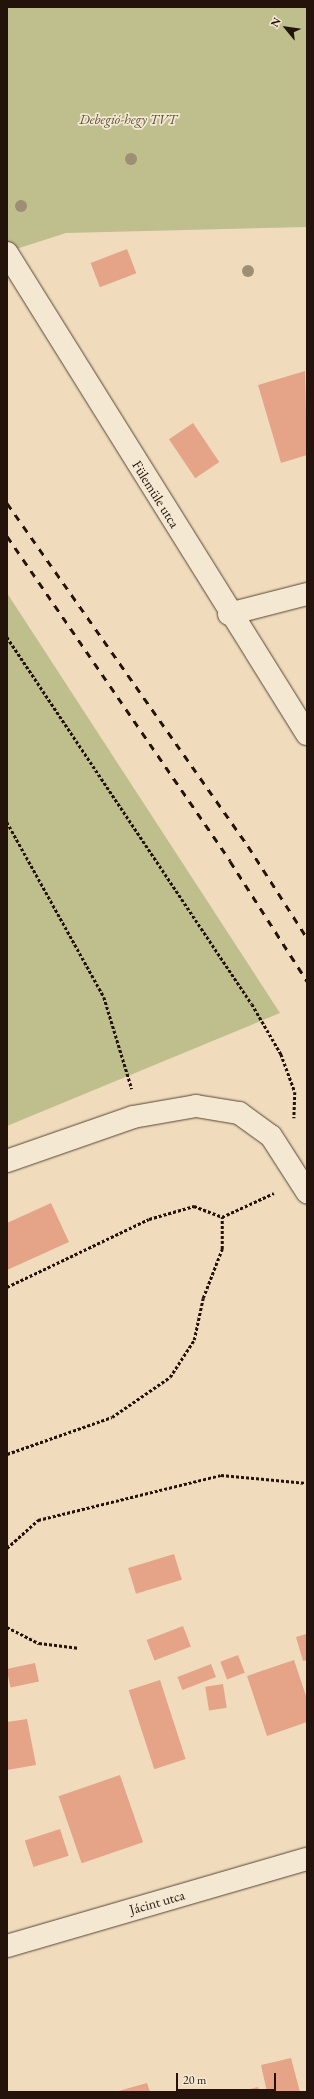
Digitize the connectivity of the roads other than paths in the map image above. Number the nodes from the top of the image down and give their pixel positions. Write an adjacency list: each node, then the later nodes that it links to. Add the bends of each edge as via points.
1 (7, 253): 3 (street, Fülemüle utca)
2 (307, 594): 3 (street)
3 (229, 614): 4 (street, Fülemüle utca)
4 (307, 734)
5 (7, 1160): 6 (street, via 133,1117 196,1106 239,1113 271,1136)
6 (305, 1188)
7 (307, 1859): 8 (street, Jácint utca)
8 (7, 1946)

